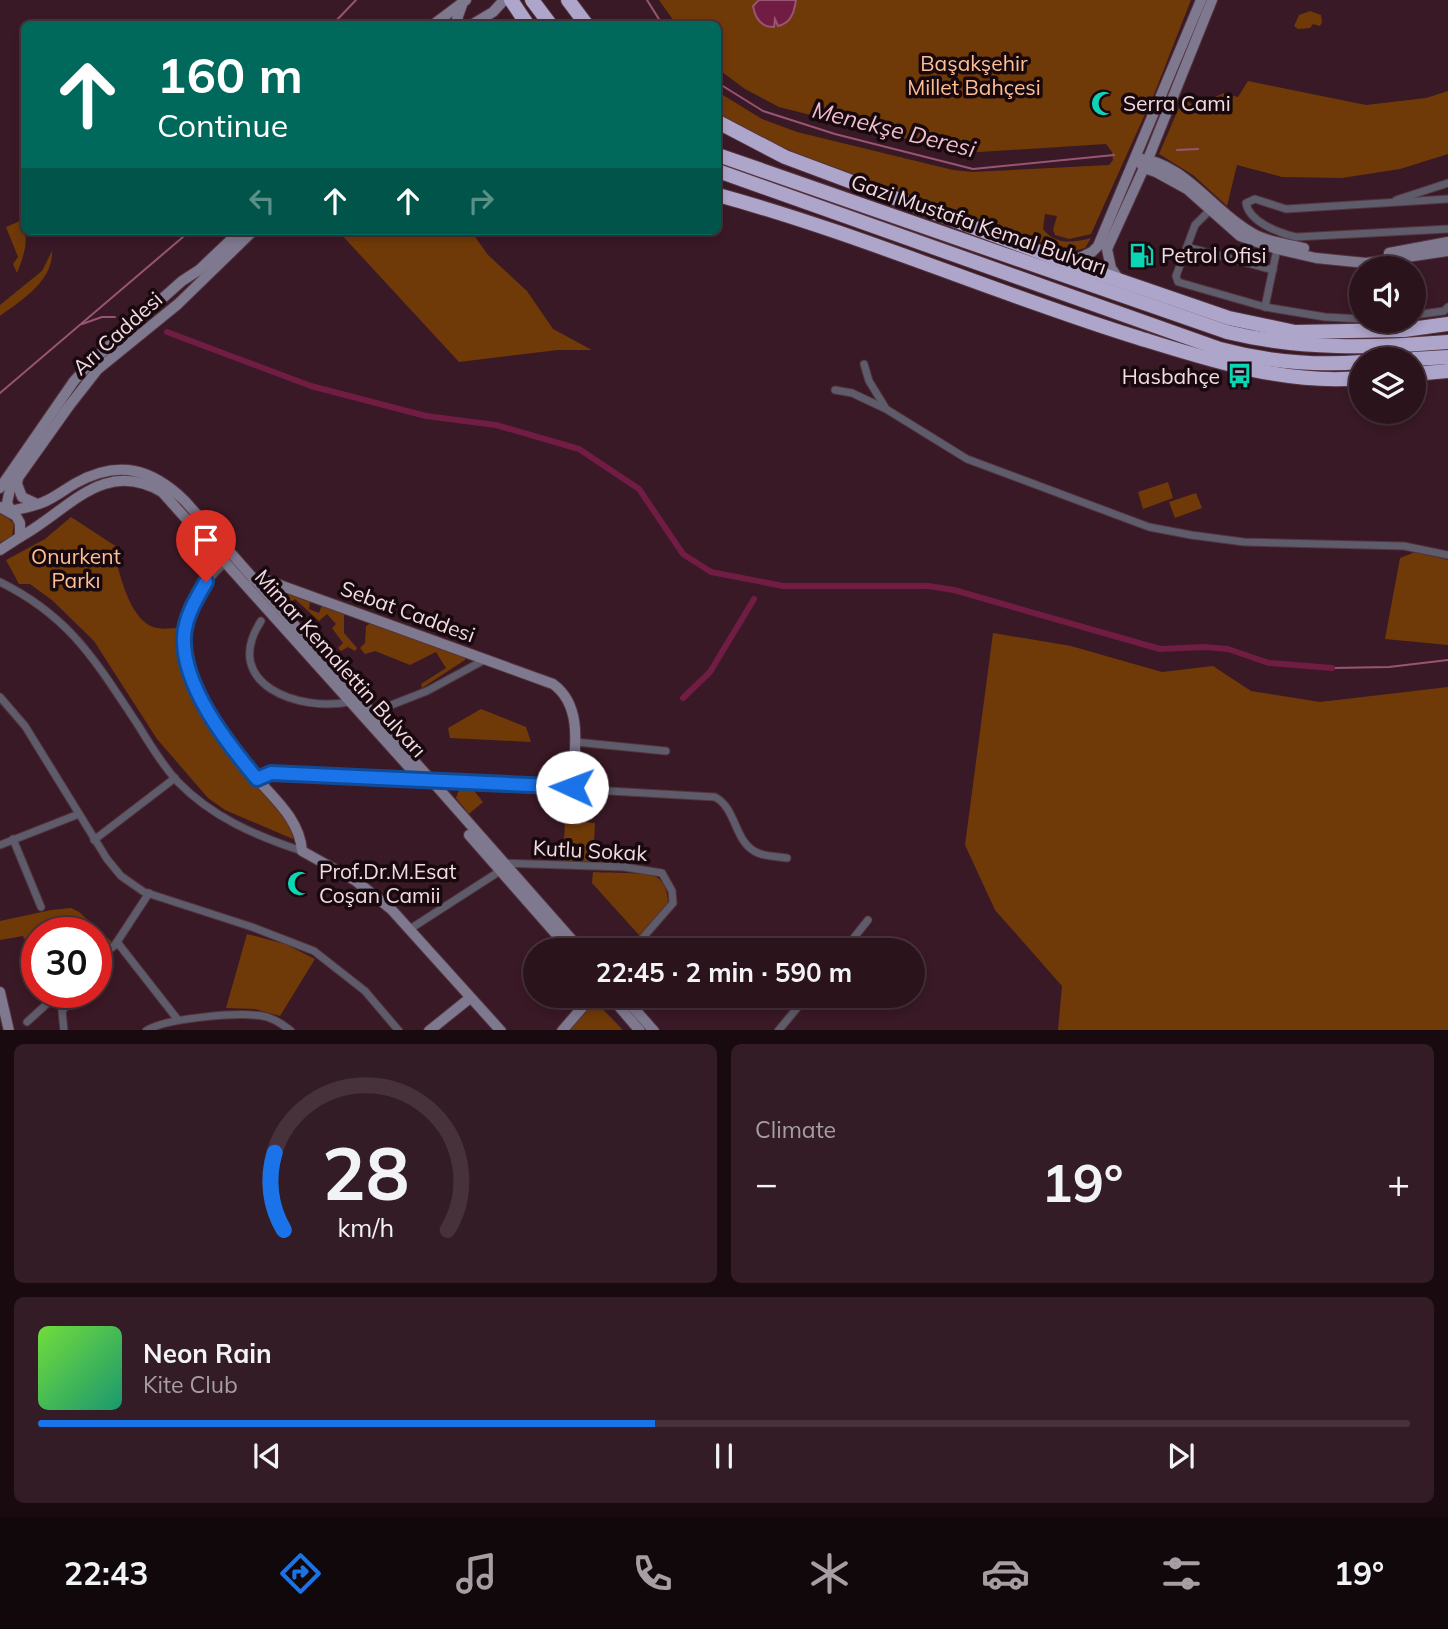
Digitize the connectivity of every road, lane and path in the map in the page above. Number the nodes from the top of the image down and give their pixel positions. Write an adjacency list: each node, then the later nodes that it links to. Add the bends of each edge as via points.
1 (504, 0): 10 (main road)
2 (511, 0): 11 (highway)
3 (531, 0): 12 (highway)
4 (568, 0): 13 (highway)
5 (1201, 0): 16 (main road)
6 (1212, 0): 17 (main road)
7 (464, 2): 8 (main road); 9 (main road)
8 (438, 21)
9 (458, 21)
10 (478, 21)
11 (525, 21)
12 (548, 21)
13 (584, 21)
14 (721, 124): 36 (highway, via 785,157)
15 (721, 156): 19 (highway, Gazi Mustafa Kemal Bulvarı)
16 (1136, 158): 17 (main road); 36 (main road, via 1098,246)
17 (1146, 163): 26 (main road, via 1186,188); 31 (main road, via 1188,180); 38 (main road, via 1107,249)
18 (721, 172): 46 (highway, Gazi Mustafa Kemal Bulvarı)
19 (794, 182): 36 (highway, via 863,198); 45 (highway, Gazi Mustafa Kemal Bulvarı, via 1227,332 1325,346)
20 (1448, 183): 24 (street)
21 (721, 189): 25 (highway)
22 (721, 196): 25 (highway)
23 (1448, 199): 24 (street)
24 (1389, 202): 27 (street, via 1286,209 1265,201 1247,201 1248,212)
25 (760, 206): 39 (highway)
26 (1210, 210): 33 (street, via 1195,225); 34 (main road, via 1240,236)
27 (1262, 222): 28 (street, via 1296,237); 31 (street)
28 (1448, 229)
29 (236, 235): 57 (main road, Arı Caddesi, via 92,361)
30 (249, 235): 56 (main road, Arı Caddesi, via 178,304 99,369)
31 (1257, 236): 32 (main road, via 1321,253 1366,256)
32 (1448, 243)
33 (1187, 247): 37 (street); 40 (street, via 1178,282)
34 (1277, 250): 35 (main road, via 1366,263); 37 (street)
35 (1448, 251)
36 (1069, 263): 38 (highway)
37 (1273, 271): 40 (street)
38 (1120, 281): 44 (highway, via 1229,318 1295,332 1404,330)
39 (1007, 292): 46 (highway); 53 (highway, via 1213,361 1300,377)
40 (1265, 307): 43 (street)
41 (1448, 307): 42 (street)
42 (1426, 313)
43 (1349, 318)
44 (1448, 324)
45 (1448, 342)
46 (1220, 349): 49 (highway, Gazi Mustafa Kemal Bulvarı, via 1256,359)
47 (1448, 356): 48 (highway)
48 (1426, 358)
49 (1349, 363)
50 (864, 364): 55 (street)
51 (1448, 372): 52 (highway)
52 (1426, 373)
53 (1349, 379)
54 (835, 390): 55 (street)
55 (886, 409): 62 (street, via 967,459 1149,527 1244,542 1404,546)
56 (18, 478): 58 (main road, via 22,497); 59 (main road, Arı Caddesi)
57 (0, 488)
58 (37, 504): 59 (main road); 64 (main road, via 95,474 121,470 147,474 180,496)
59 (6, 509): 60 (main road, via 20,523)
60 (20, 537): 61 (main road, Mimar Kemalettin Bulvarı); 63 (main road, Mimar Kemalettin Bulvarı, via 101,484 140,481 167,497)
61 (2, 549)
62 (1448, 555)
63 (226, 562): 69 (main road, Mimar Kemalettin Bulvarı); 74 (street, via 206,582 191,611 184,637 187,664 210,714)
64 (254, 580): 67 (main road, Sebat Caddesi, via 263,579); 70 (main road)
65 (0, 582): 73 (street, via 50,612 93,657)
66 (261, 621): 69 (street, via 250,650 256,676 264,687 324,705)
67 (485, 659): 70 (street, via 427,691); 71 (main road, Sebat Caddesi, via 558,688 573,716)
68 (0, 697): 77 (street, via 25,726)
69 (349, 702): 70 (main road, Mimar Kemalettin Bulvarı)
70 (365, 714): 75 (main road)
71 (575, 742): 72 (street); 76 (main road)
72 (666, 751)
73 (175, 778): 79 (street); 81 (street, via 214,812 257,836)
74 (257, 779): 75 (main road, via 271,773); 81 (main road, via 296,828)
75 (425, 780): 76 (street); 83 (main road)
76 (572, 787): 82 (street, via 715,797 726,806 746,844 761,854)
77 (79, 814): 78 (street); 79 (street)
78 (13, 839): 80 (street); 85 (street)
79 (94, 840): 84 (street, via 121,876)
80 (0, 845)
81 (302, 851): 87 (main road, via 356,881)
82 (787, 858)
83 (501, 867): 87 (street); 88 (main road); 89 (main road); 90 (street, Kutlu Sokak, via 624,867 662,873 673,903)
84 (149, 893): 92 (street); 108 (street, via 314,951 365,991)
85 (41, 907)
86 (867, 920): 91 (street)
87 (410, 929): 95 (main road)
88 (560, 938)
89 (569, 938)
90 (642, 938)
91 (853, 938)
92 (117, 942): 93 (street); 102 (street)
93 (112, 947)
94 (0, 992): 104 (main road)
95 (470, 998): 109 (main road); 110 (main road)
96 (42, 1008): 103 (street)
97 (64, 1008): 105 (street)
98 (582, 1008): 111 (main road)
99 (620, 1008): 112 (main road)
100 (634, 1008): 113 (main road)
101 (797, 1008): 114 (street)
102 (178, 1020): 106 (street); 107 (street, via 258,1016)
103 (27, 1022)
104 (10, 1030)
105 (64, 1030)
106 (148, 1030)
107 (289, 1030)
108 (398, 1030)
109 (430, 1030)
110 (500, 1030)
111 (563, 1030)
112 (639, 1030)
113 (653, 1030)
114 (779, 1030)

